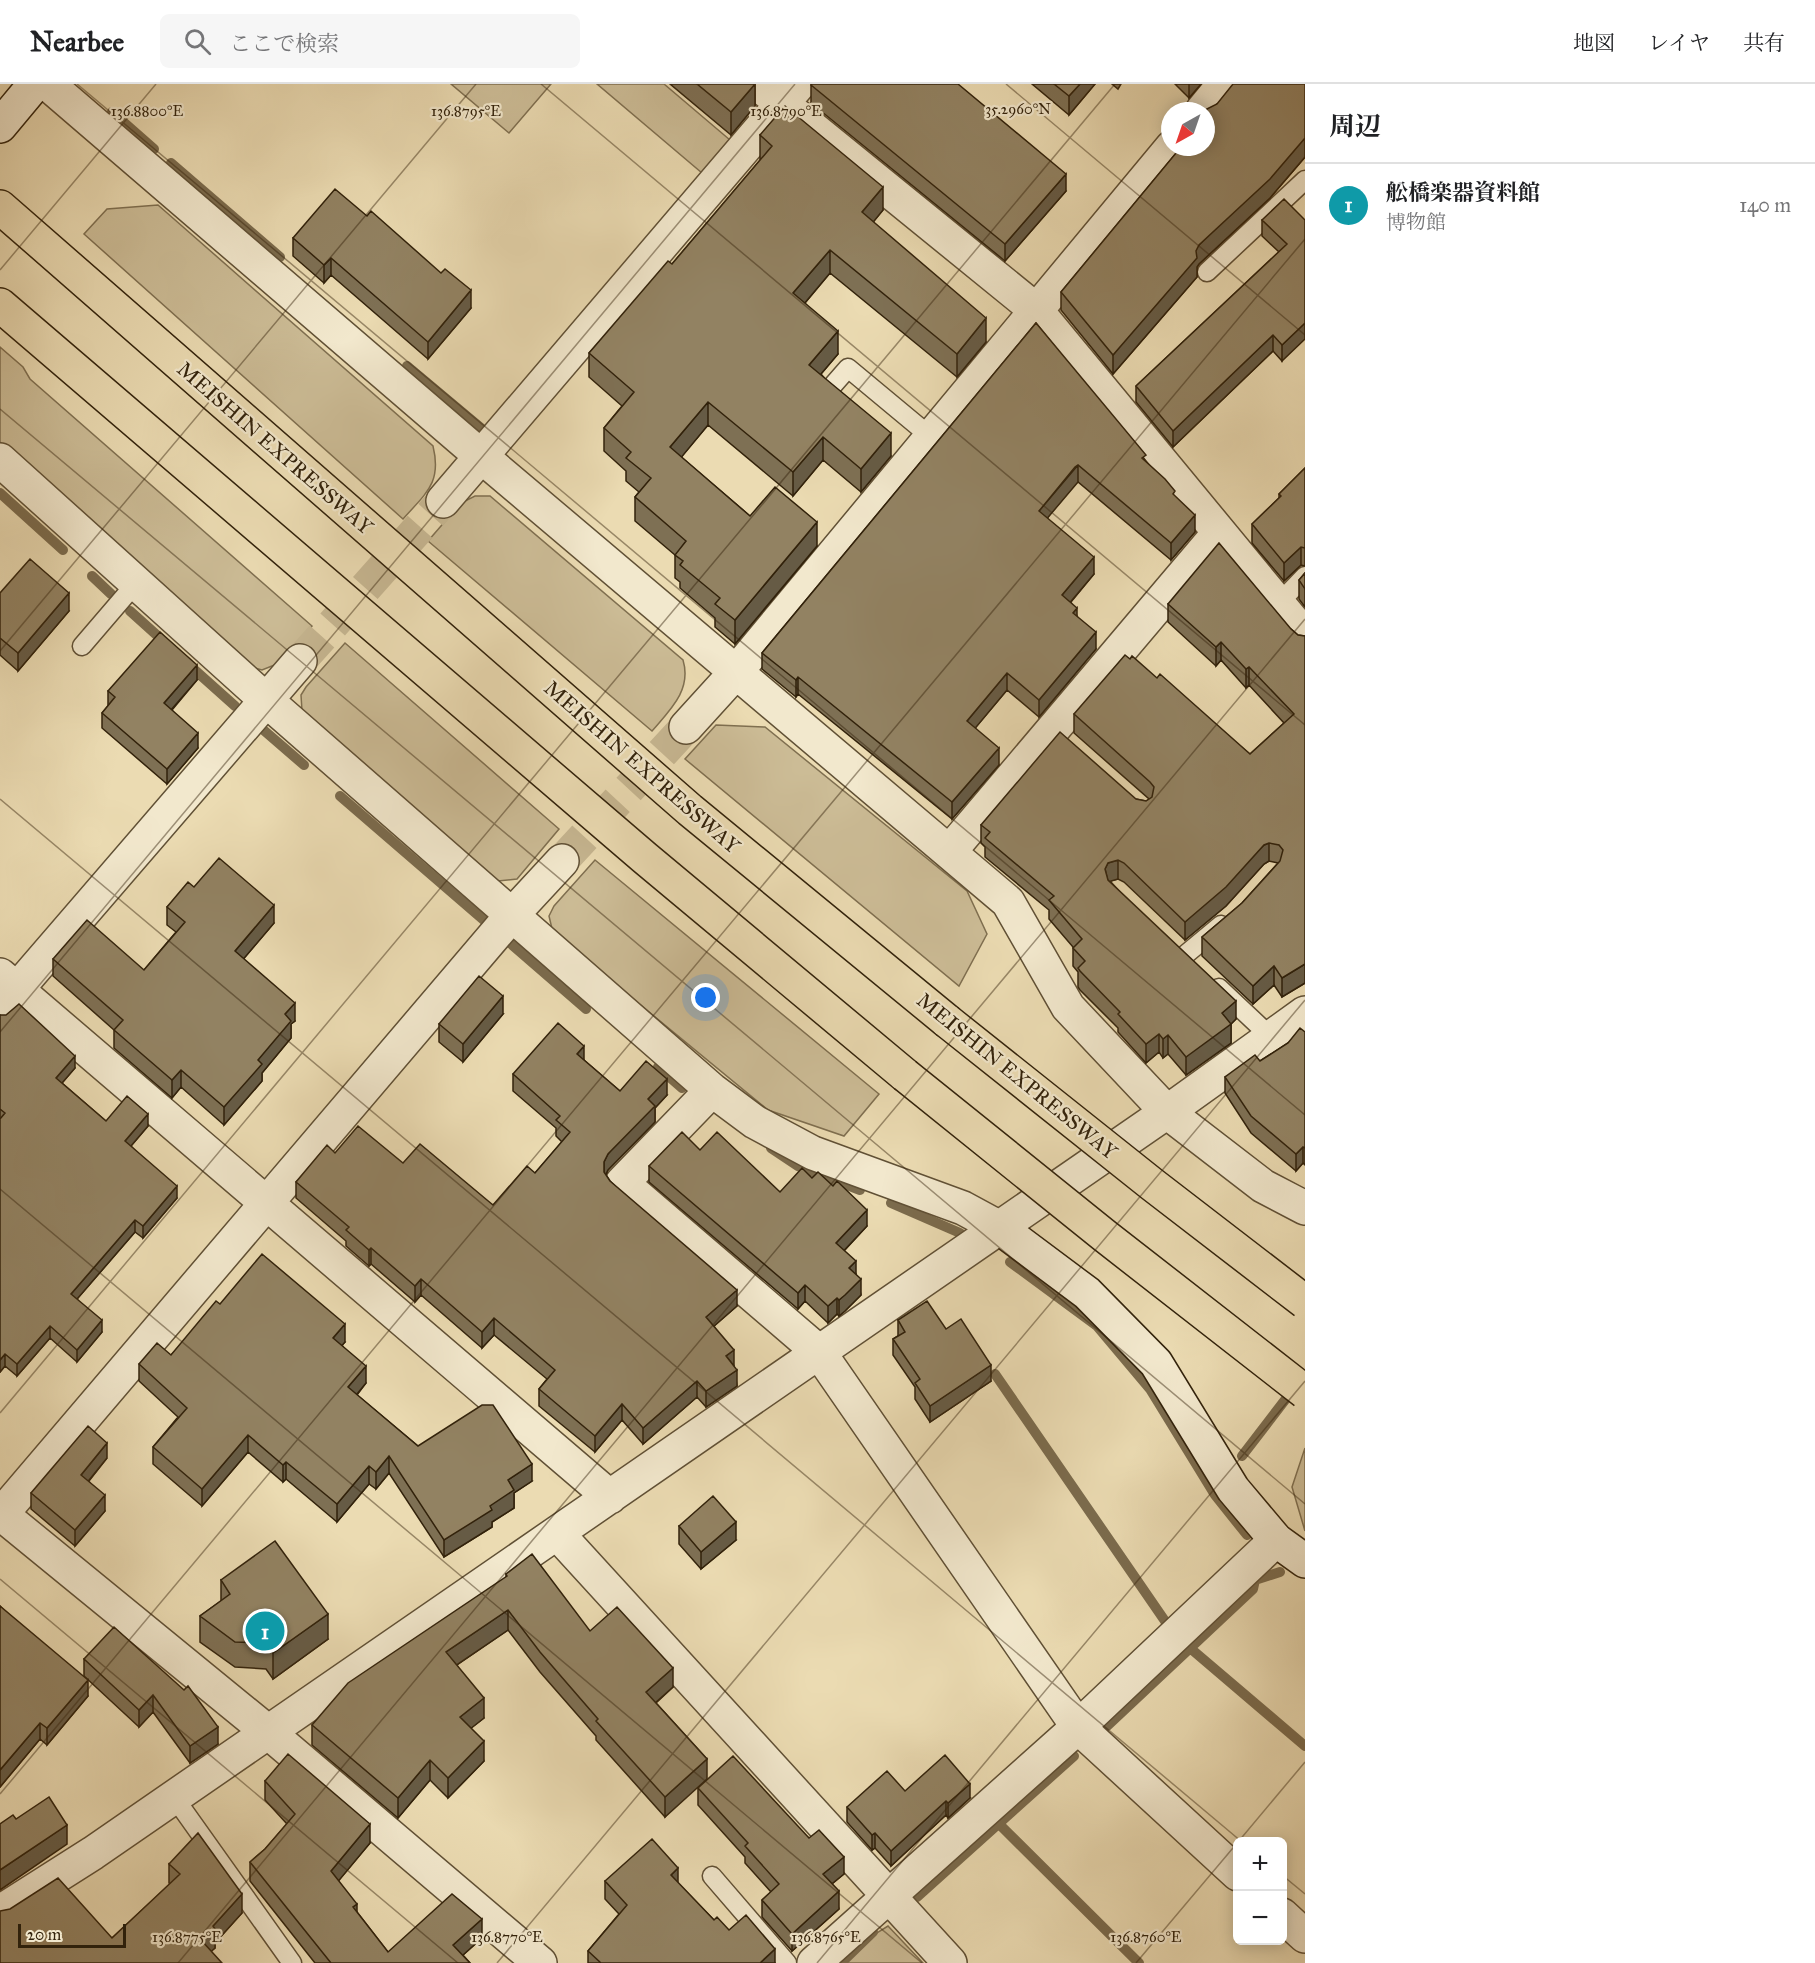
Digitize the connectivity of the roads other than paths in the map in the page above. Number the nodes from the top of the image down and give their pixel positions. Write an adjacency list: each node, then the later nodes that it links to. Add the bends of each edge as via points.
1 (35, 84): 6 (street)
2 (48, 84): 15 (street)
3 (1224, 84): 5 (street)
4 (780, 91): 11 (street); 15 (street)
5 (1209, 102)
6 (0, 126)
7 (1164, 156): 11 (street)
8 (1305, 180): 10 (lane)
9 (0, 207): 42 (highway, MEISHIN EXPRESSWAY, bridge, via 690,810 947,1021)
10 (1207, 272)
11 (1036, 310): 14 (street); 18 (street)
12 (9, 313): 44 (highway, bridge, via 645,858 905,1075)
13 (834, 384): 14 (lane, via 848,368)
14 (931, 437): 25 (street)
15 (482, 457): 17 (street); 25 (street)
16 (0, 460): 20 (street)
17 (443, 501)
18 (1219, 533): 21 (street); 28 (street, via 1061,736)
19 (1305, 576): 21 (lane)
20 (136, 583): 23 (lane); 26 (street)
21 (1278, 604): 22 (street)
22 (1305, 636)
23 (82, 646)
24 (300, 661): 26 (street)
25 (736, 672): 27 (street); 28 (street)
26 (266, 700): 31 (street); 34 (street)
27 (687, 726)
28 (950, 851): 38 (street, via 1008,902 1068,1007)
29 (562, 861): 31 (street)
30 (1234, 914): 33 (lane)
31 (511, 916): 37 (street); 39 (street)
32 (1168, 939): 33 (lane)
33 (1185, 955): 36 (lane)
34 (6, 991): 39 (street)
35 (1305, 1013): 36 (street)
36 (1272, 1038): 38 (street)
37 (712, 1090): 41 (street, via 755,1122 813,1153 963,1208); 43 (street, via 622,1183)
38 (1167, 1112): 40 (street, via 1263,1186); 41 (street)
39 (267, 1203): 45 (street); 46 (street)
40 (1305, 1208)
41 (1000, 1228): 43 (street); 48 (street, via 1087,1293 1156,1363 1233,1489)
42 (1305, 1302)
43 (819, 1352): 45 (street); 50 (street)
44 (1305, 1392)
45 (610, 1497): 47 (street)
46 (0, 1515): 51 (street)
47 (557, 1533): 51 (street); 55 (street)
48 (1276, 1540): 49 (street); 50 (street)
49 (1305, 1561)
50 (1078, 1727): 53 (street); 55 (street)
51 (268, 1732): 52 (street); 60 (street)
52 (174, 1797): 56 (street); 59 (lane)
53 (1233, 1869)
54 (712, 1876): 61 (lane)
55 (890, 1897): 62 (street); 63 (street)
56 (0, 1912)
57 (1287, 1920): 58 (street)
58 (1305, 1936)
59 (292, 1963)
60 (539, 1963)
61 (787, 1963)
62 (814, 1963)
63 (950, 1963)

